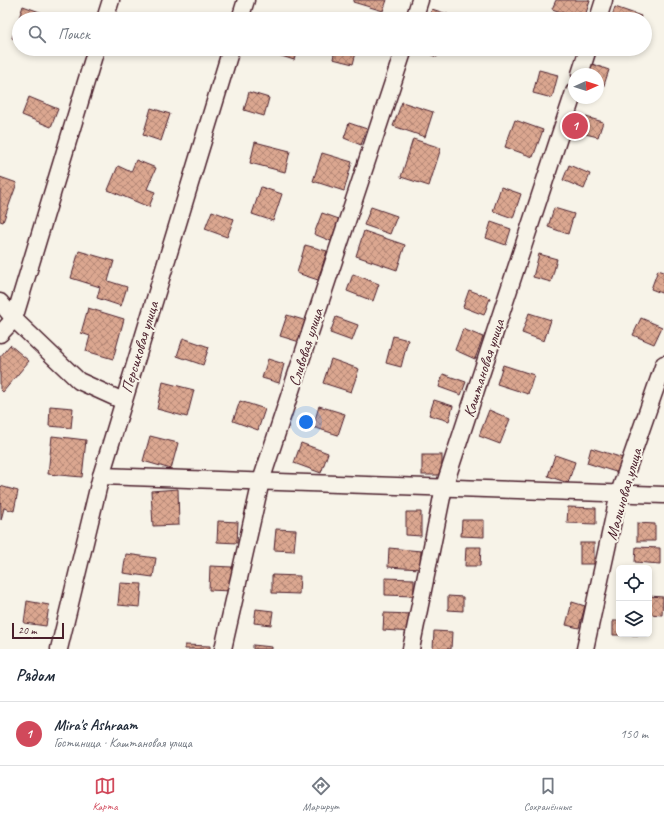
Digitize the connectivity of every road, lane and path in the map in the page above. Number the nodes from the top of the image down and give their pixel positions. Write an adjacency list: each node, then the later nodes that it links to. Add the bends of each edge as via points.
1 (111, 0): 5 (street)
2 (246, 0): 6 (street)
3 (420, 0): 7 (street)
4 (604, 0): 8 (street)
5 (107, 12)
6 (242, 12)
7 (416, 12)
8 (600, 12)
9 (94, 56): 16 (street)
10 (229, 56): 19 (street, Персиковая улица)
11 (402, 56): 21 (street, Сливовая улица)
12 (586, 56): 13 (street)
13 (582, 68)
14 (570, 104): 22 (street, Каштановая улица)
15 (0, 302): 16 (street)
16 (14, 319): 17 (street); 19 (street, via 79,381)
17 (0, 334)
18 (664, 364): 23 (street, Малиновая улица)
19 (123, 401): 20 (street, Персиковая улица)
20 (101, 476): 21 (street); 25 (street, Персиковая улица)
21 (260, 481): 22 (street); 26 (street, Сливовая улица)
22 (444, 487): 23 (street); 27 (street, Каштановая улица)
23 (619, 493): 24 (street); 28 (street, Малиновая улица)
24 (664, 495)
25 (59, 649)
26 (223, 649)
27 (411, 649)
28 (585, 649)

